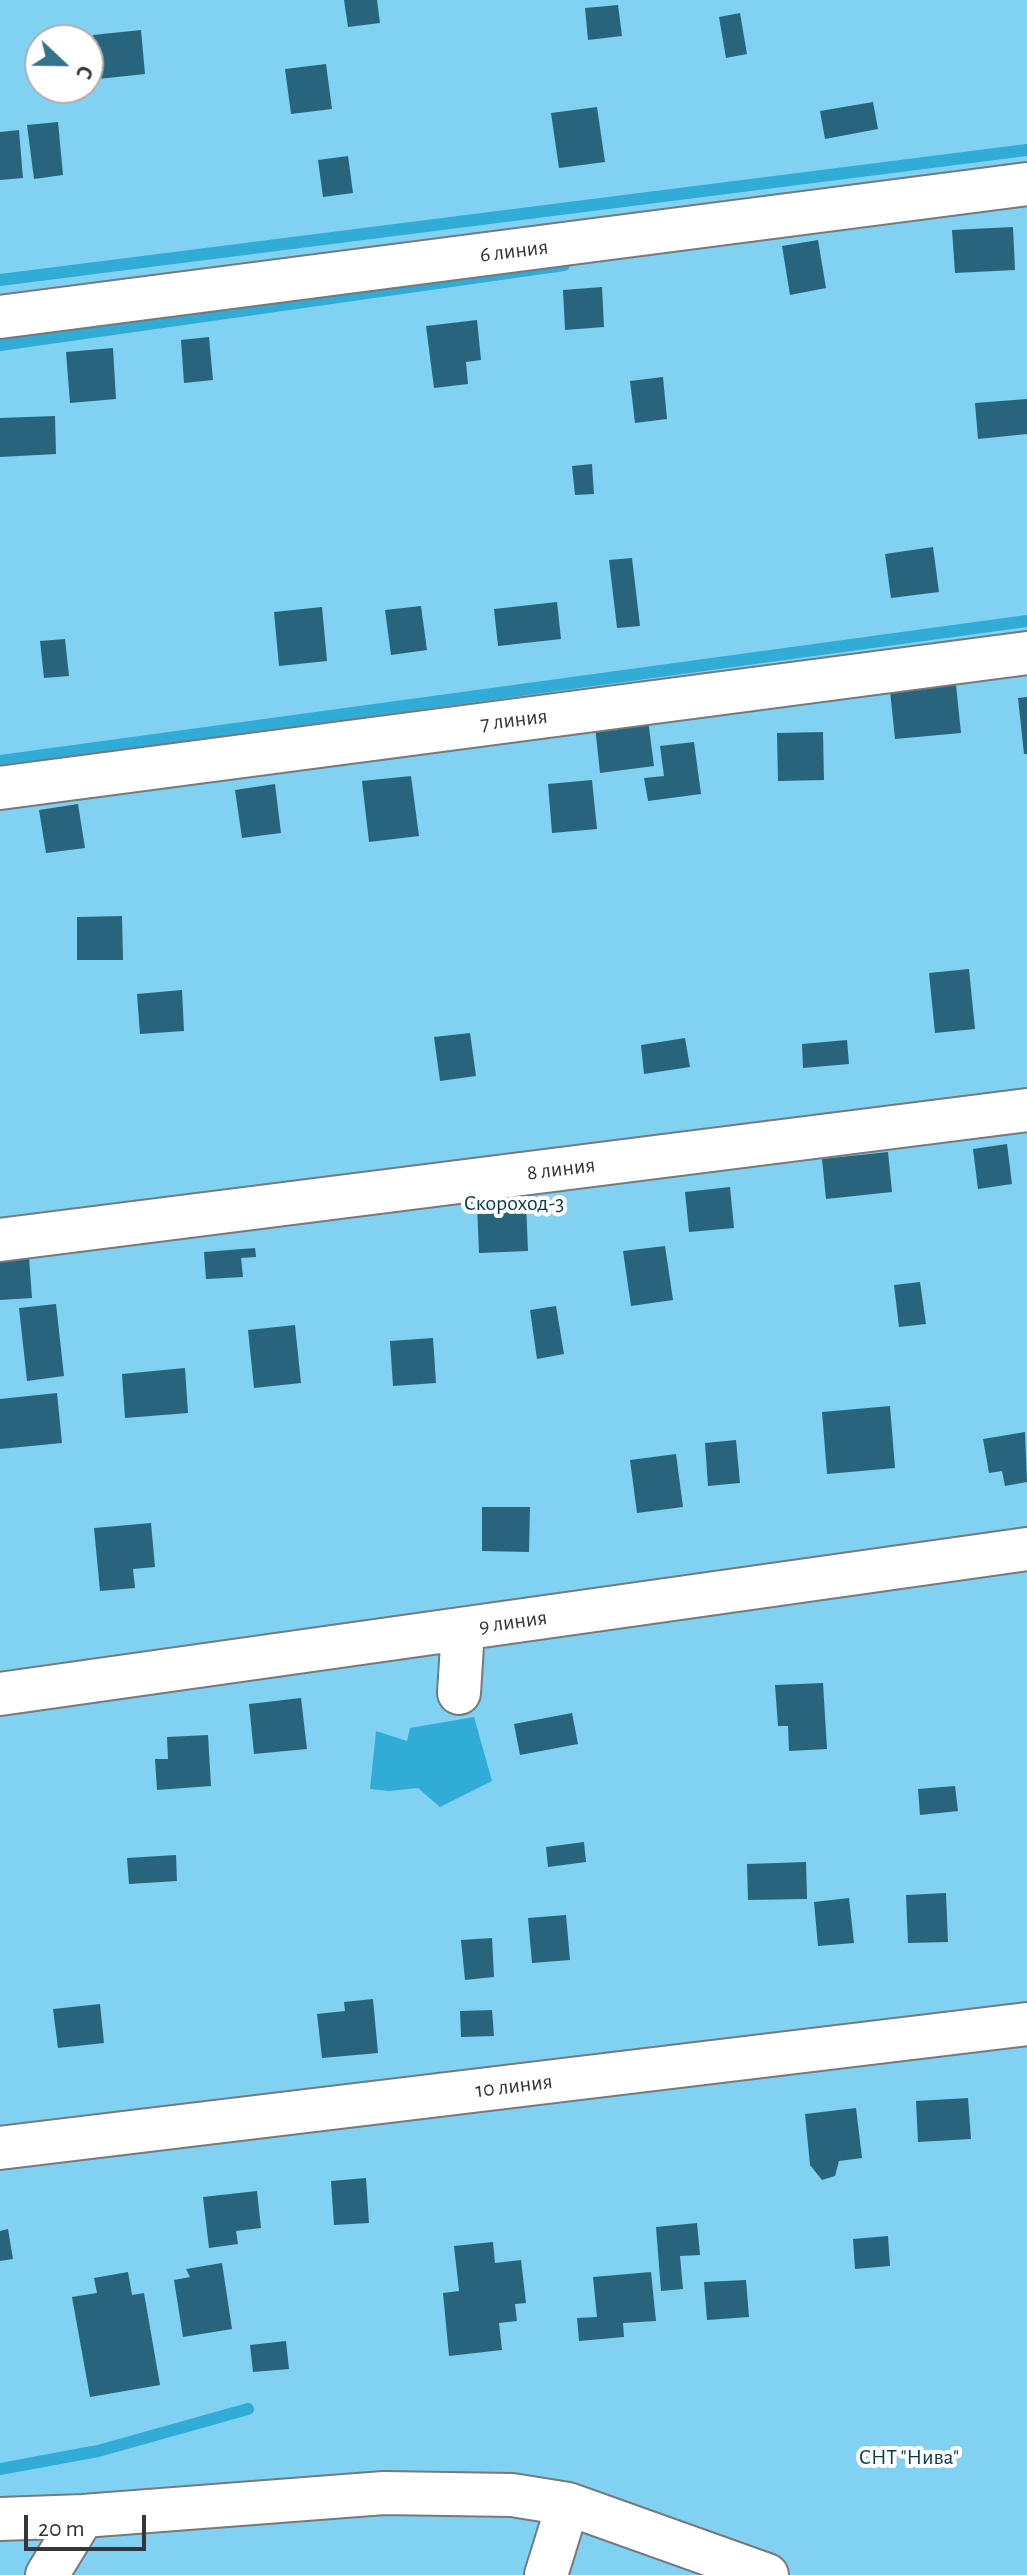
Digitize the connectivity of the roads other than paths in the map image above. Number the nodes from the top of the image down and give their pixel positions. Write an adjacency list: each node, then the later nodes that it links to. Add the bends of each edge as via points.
1 (1027, 184): 2 (street, 6 линия)
2 (0, 317)
3 (1027, 653): 4 (street, 7 линия)
4 (0, 788)
5 (1027, 1110): 6 (street, 8 линия)
6 (0, 1240)
7 (1027, 1549): 8 (street, 9 линия)
8 (463, 1629): 9 (street); 10 (street, 9 линия)
9 (459, 1693)
10 (0, 1694)
11 (1027, 2024): 12 (street, 10 линия)
12 (0, 2148)
13 (568, 2504): 14 (street, via 512,2495 384,2493); 17 (street); 18 (street)
14 (83, 2516): 15 (street); 16 (street)
15 (0, 2519)
16 (47, 2575)
17 (546, 2575)
18 (767, 2575)

